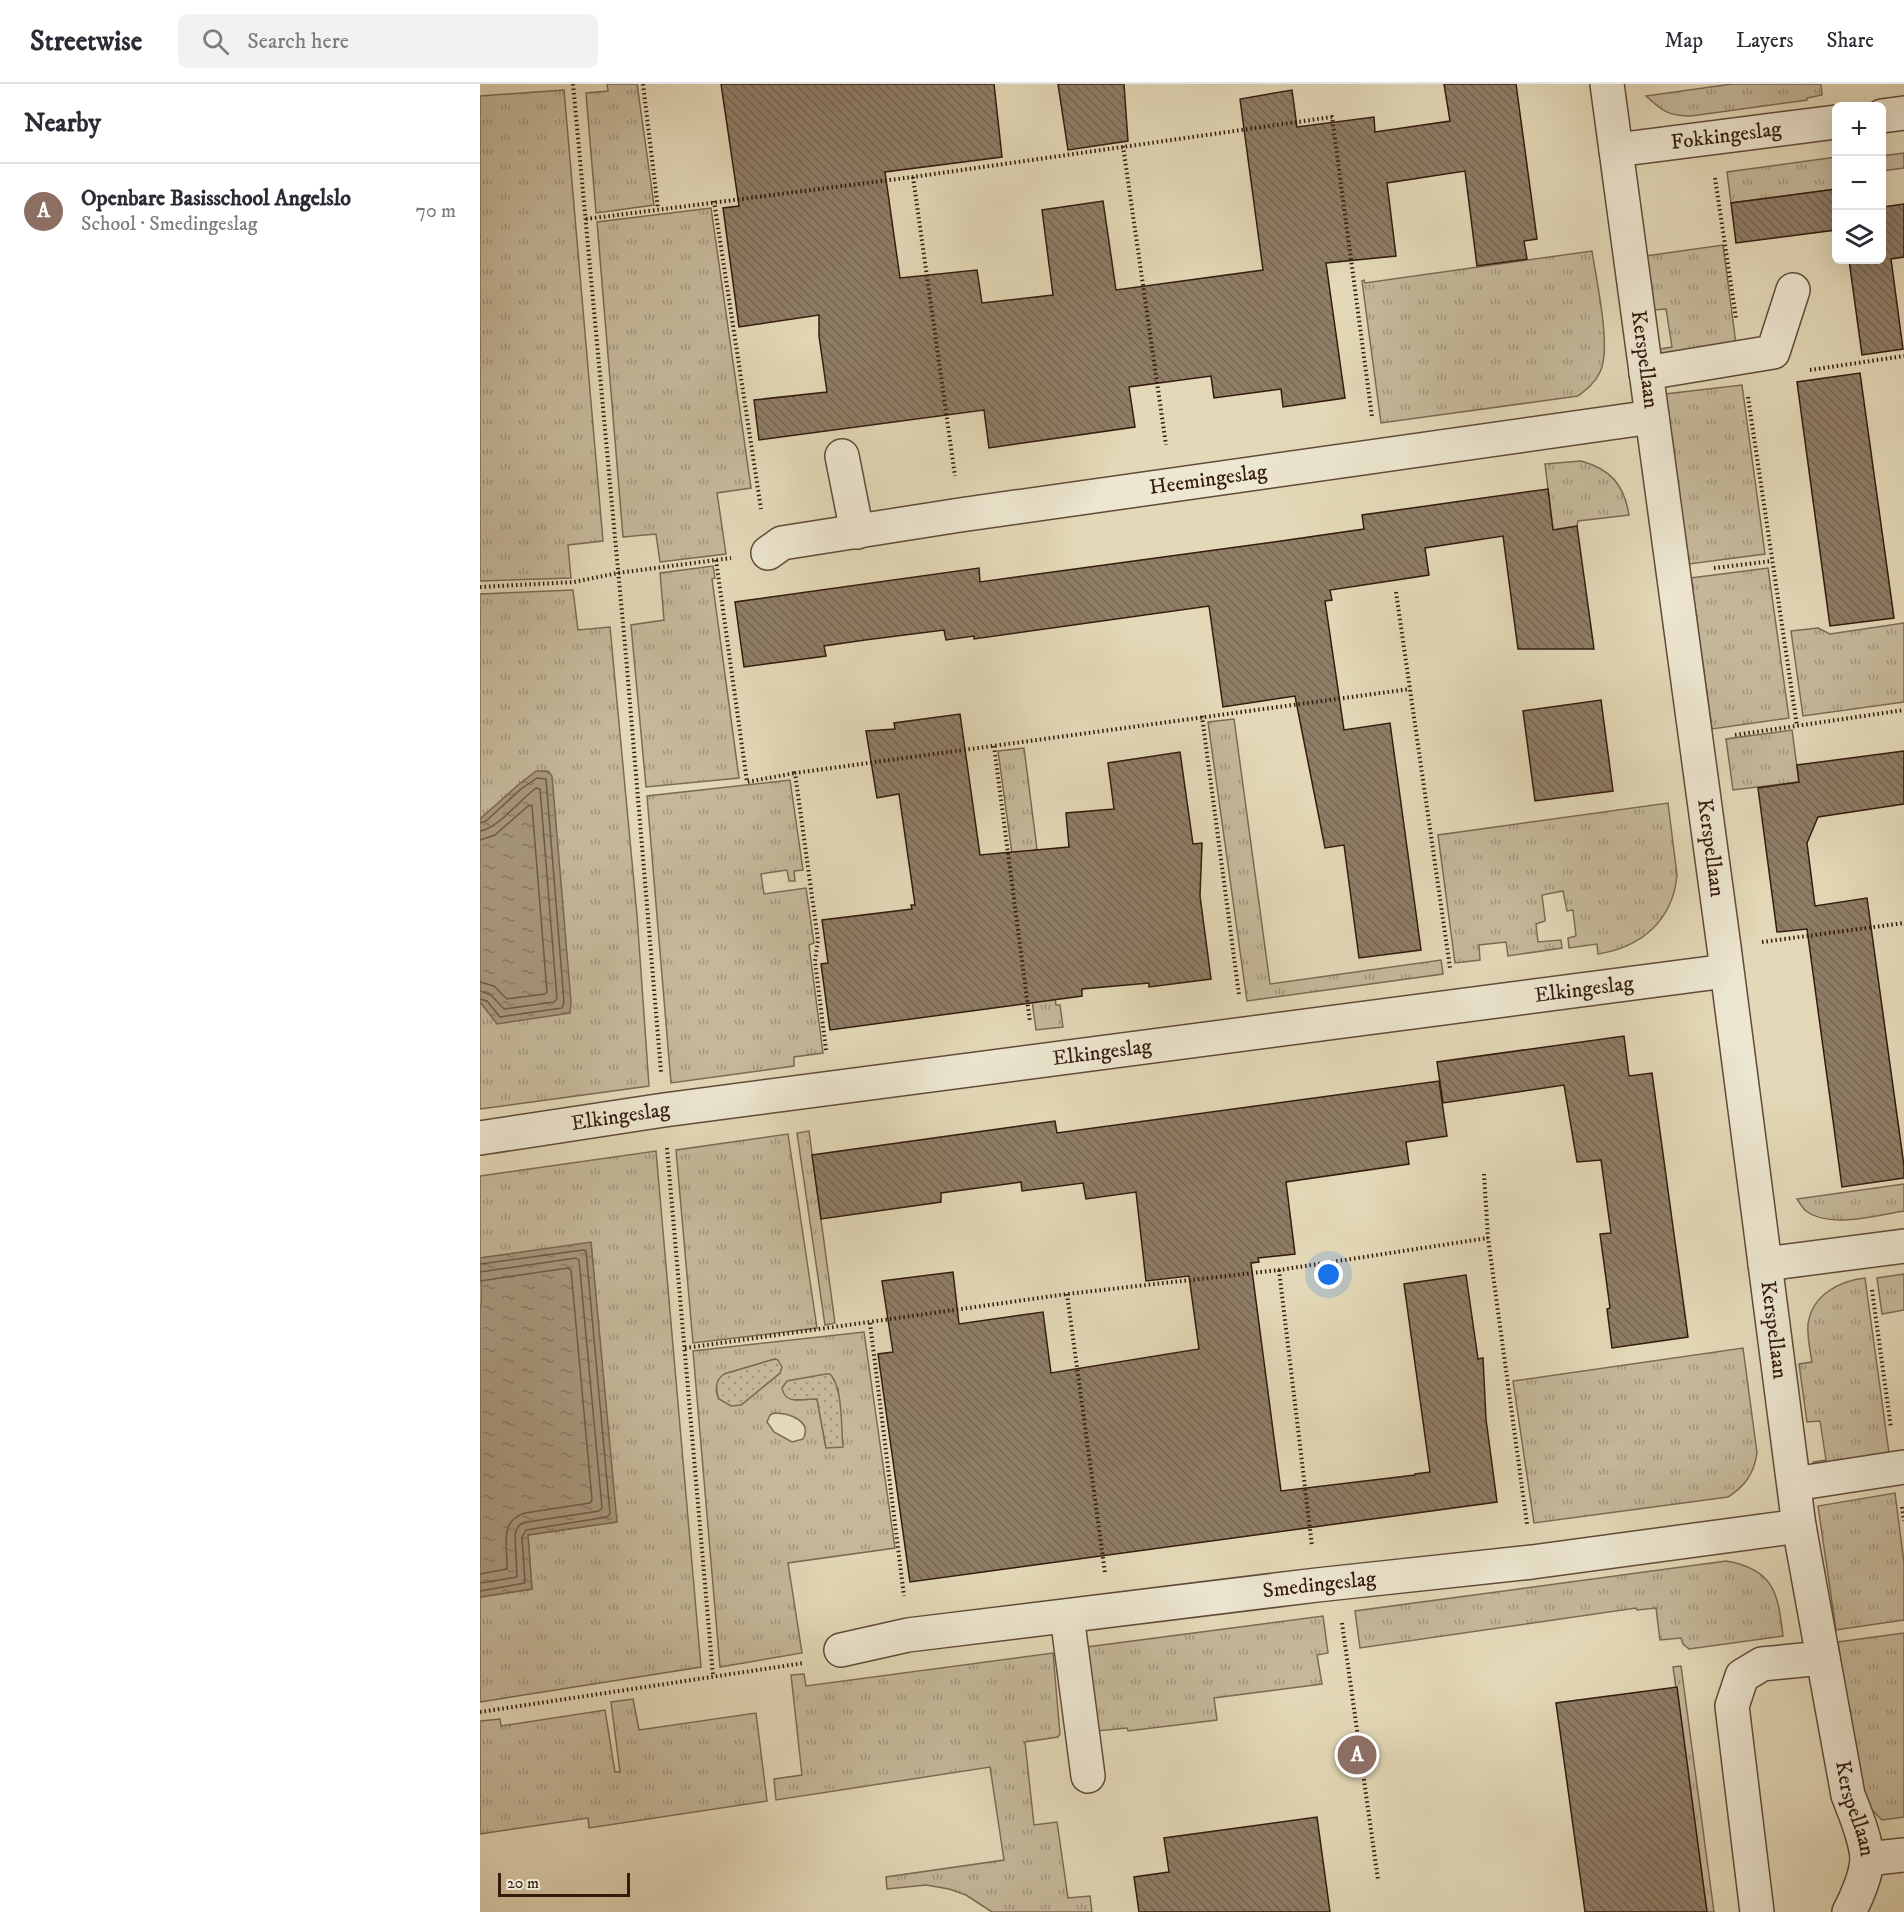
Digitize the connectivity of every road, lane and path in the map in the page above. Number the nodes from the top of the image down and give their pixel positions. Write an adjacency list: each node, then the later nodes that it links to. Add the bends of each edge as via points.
1 (573, 84): 13 (path)
2 (643, 84): 12 (path)
3 (1607, 84): 9 (street, Kerspellaan)
4 (1904, 113): 5 (street)
5 (1886, 115)
6 (1832, 123): 7 (street, Fokkingeslag)
7 (1709, 138): 9 (street, Fokkingeslag); 15 (path)
8 (1123, 146): 10 (path); 18 (path, via 1332,117); 20 (path)
9 (1616, 150): 16 (street, Kerspellaan)
10 (913, 177): 11 (path); 21 (path)
11 (714, 201): 12 (path); 23 (path)
12 (658, 209): 13 (path)
13 (586, 219): 26 (path)
14 (1793, 290): 15 (street, via 1773,352)
15 (1742, 357): 16 (street); 25 (path)
16 (1646, 373): 17 (street, Kerspellaan)
17 (1652, 417): 18 (street, Heemingeslag); 27 (street, Kerspellaan)
18 (1377, 455): 20 (street, Heemingeslag)
19 (842, 456): 22 (street)
20 (1172, 485): 21 (street, Heemingeslag)
21 (960, 514): 22 (street, Heemingeslag)
22 (857, 532): 23 (street, Heemingeslag, via 782,543)
23 (768, 553): 24 (path)
24 (716, 560): 26 (path); 36 (path, via 747,782)
25 (1772, 561): 27 (path); 33 (path)
26 (618, 573): 28 (path, via 574,582); 43 (path)
27 (1673, 573): 34 (street, Kerspellaan)
28 (480, 587)
29 (1396, 592): 30 (path)
30 (1410, 689): 32 (path); 39 (path)
31 (1904, 710): 33 (path)
32 (1202, 716): 35 (path); 40 (path)
33 (1797, 726): 34 (path)
34 (1695, 740): 38 (street, Kerspellaan)
35 (994, 746): 36 (path); 41 (path)
36 (795, 773): 42 (path, via 818,940 815,961)
37 (1904, 923): 38 (path)
38 (1725, 959): 39 (street, Elkingeslag); 49 (street, Kerspellaan)
39 (1456, 1008): 40 (street, Elkingeslag)
40 (1244, 1034): 41 (street, Elkingeslag)
41 (1035, 1061): 42 (street, Elkingeslag)
42 (831, 1089): 43 (street, Elkingeslag)
43 (664, 1110): 44 (street, Elkingeslag); 53 (path)
44 (480, 1138)
45 (1484, 1174): 46 (path)
46 (1488, 1238): 50 (path); 58 (path)
47 (1904, 1246): 48 (street)
48 (1866, 1251): 49 (street); 54 (path)
49 (1765, 1264): 55 (street, Kerspellaan)
50 (1279, 1269): 51 (path); 59 (path)
51 (1067, 1294): 52 (path); 60 (path)
52 (870, 1323): 53 (path); 62 (path)
53 (685, 1348): 65 (path)
54 (1900, 1468): 55 (street); 56 (path)
55 (1794, 1484): 57 (street, Kerspellaan)
56 (1904, 1521)
57 (1799, 1526): 58 (street, Smedingeslag); 64 (street, Kerspellaan)
58 (1532, 1563): 59 (street, Smedingeslag)
59 (1327, 1584): 60 (street, Smedingeslag); 70 (path)
60 (1111, 1610): 61 (street, Smedingeslag)
61 (1067, 1616): 62 (street, Smedingeslag); 67 (street)
62 (908, 1635): 63 (street, Smedingeslag)
63 (841, 1650): 65 (path, via 813,1662)
64 (1823, 1658): 69 (street, Kerspellaan, via 1848,1795); 71 (street, via 1762,1664 1742,1676 1732,1706)
65 (713, 1676): 66 (path)
66 (480, 1712)
67 (1088, 1776)
68 (1904, 1855): 69 (street)
69 (1867, 1859): 72 (street, Kerspellaan)
70 (1378, 1880)
71 (1756, 1912)
72 (1849, 1912)

